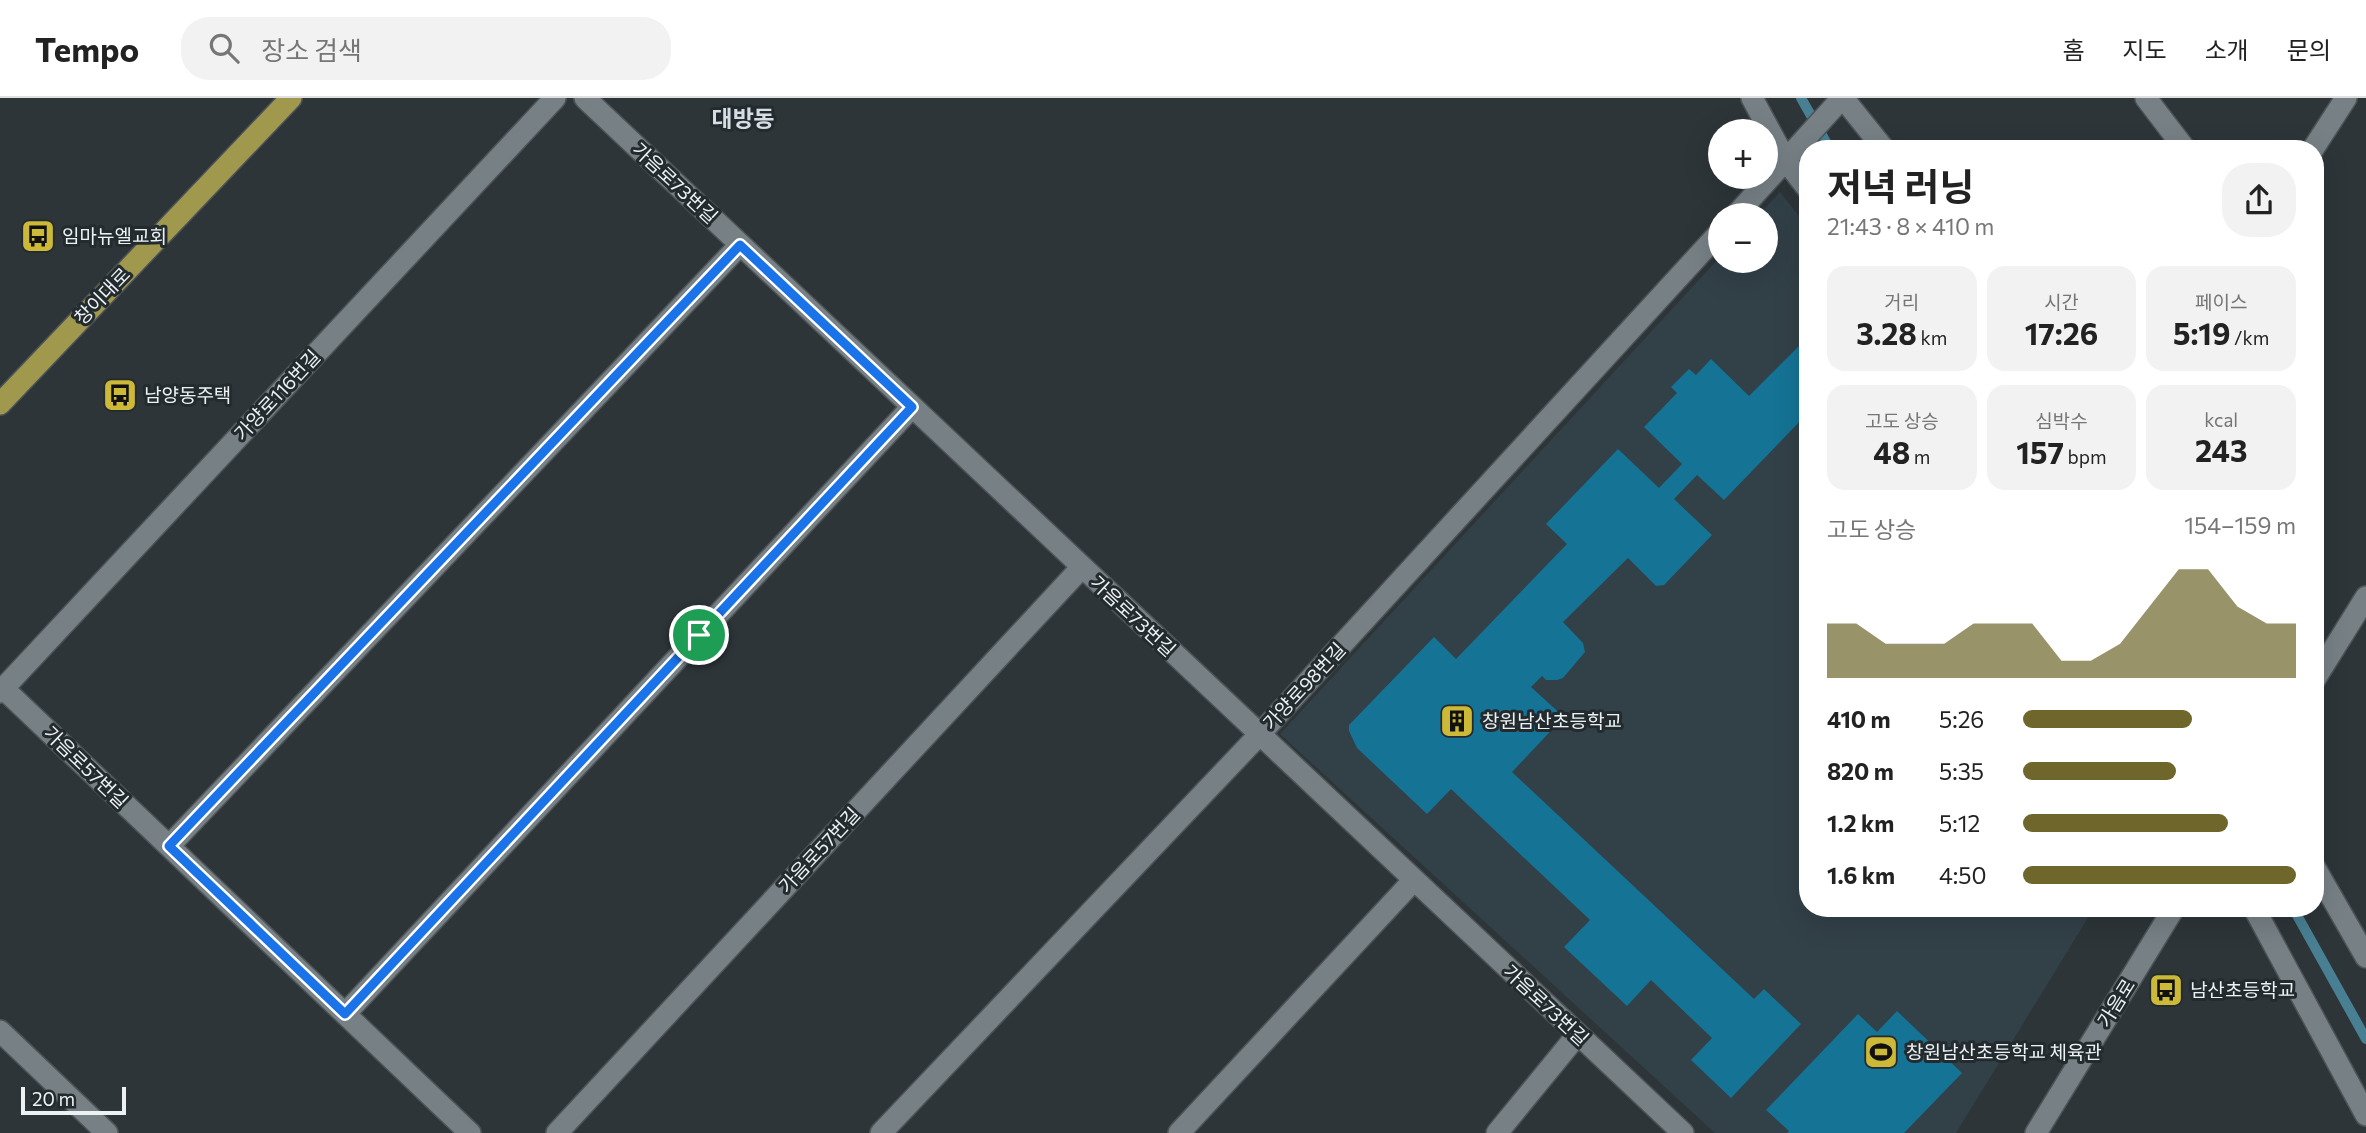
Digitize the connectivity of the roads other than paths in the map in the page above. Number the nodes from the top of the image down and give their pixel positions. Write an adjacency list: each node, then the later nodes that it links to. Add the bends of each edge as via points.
1 (291, 98): 18 (main road, 창이대로)
2 (555, 98): 23 (street, 가양로116번길)
3 (585, 98): 16 (street, 가음로73번길)
4 (1752, 98): 13 (street)
5 (1842, 98): 8 (street); 9 (street)
6 (2146, 98): 10 (street)
7 (2346, 98): 11 (street)
8 (1805, 140)
9 (1877, 140)
10 (2178, 140)
11 (2319, 140)
12 (1799, 146): 13 (street)
13 (1786, 161): 14 (street); 15 (street)
14 (1799, 178)
15 (1747, 203)
16 (740, 245): 19 (street, 가음로73번길); 25 (street)
17 (1708, 245): 24 (street, 가양로98번길)
18 (0, 404)
19 (912, 407): 20 (street, 가음로73번길); 31 (street)
20 (1082, 567): 24 (street, 가음로73번길); 37 (street, 가음로57번길)
21 (2366, 597): 22 (street)
22 (2324, 665)
23 (2, 690): 25 (street, 가음로57번길)
24 (1259, 735): 26 (street, 가음로73번길); 38 (street, 가양로98번길)
25 (169, 846): 31 (street, 가음로57번길)
26 (1413, 881): 33 (street, 가음로73번길); 39 (street)
27 (2324, 884): 30 (street)
28 (2168, 917): 42 (street, 가음로)
29 (2258, 917): 34 (street)
30 (2366, 957)
31 (345, 1014): 36 (street, 가음로57번길)
32 (0, 1031): 35 (street)
33 (1578, 1034): 40 (street); 41 (street, 가음로73번길)
34 (2366, 1115)
35 (107, 1133)
36 (470, 1133)
37 (556, 1133)
38 (881, 1133)
39 (1179, 1133)
40 (1497, 1133)
41 (1683, 1133)
42 (2036, 1133)

